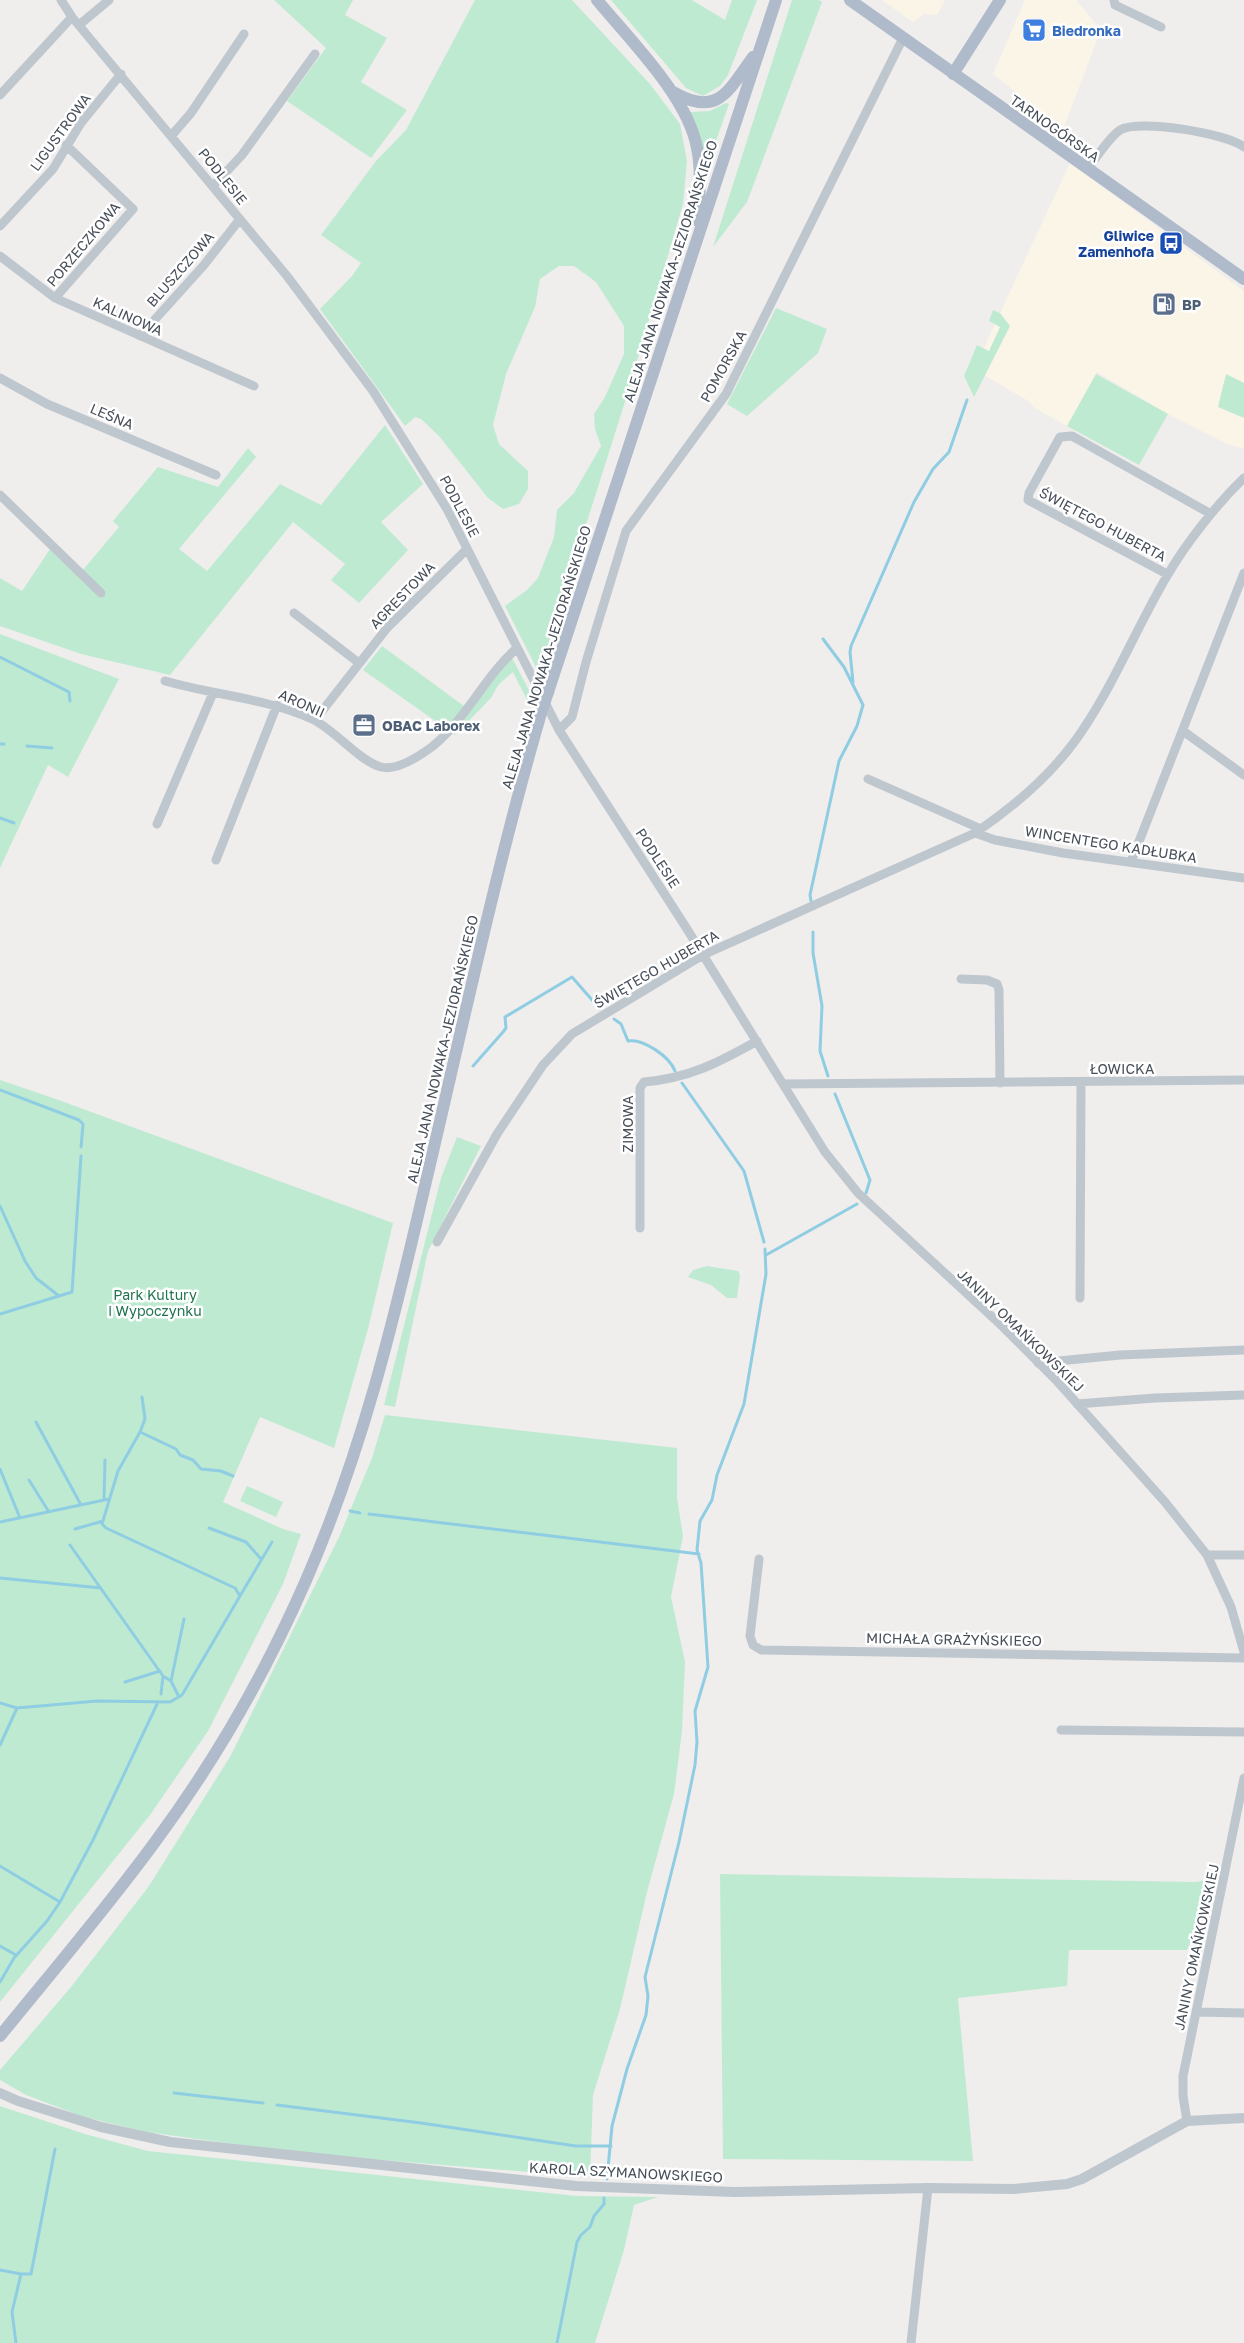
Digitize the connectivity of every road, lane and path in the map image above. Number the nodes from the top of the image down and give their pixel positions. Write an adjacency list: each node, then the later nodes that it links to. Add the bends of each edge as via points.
1 (60, 0): 8 (street, PODLESIE)
2 (109, 0): 9 (street)
3 (597, 0): 17 (main road)
4 (776, 0): 13 (main road, ALEJA JANA NOWAKA-JEZIORAŃSKIEGO)
5 (850, 0): 12 (main road, TARNOGÓRSKA)
6 (1000, 0): 16 (main road)
7 (1114, 0): 10 (street, via 1114,5)
8 (72, 17): 9 (street, PODLESIE); 18 (street)
9 (79, 25): 15 (street, PODLESIE)
10 (1161, 27)
11 (244, 34): 19 (street, via 191,114)
12 (903, 38): 16 (main road, TARNOGÓRSKA); 48 (street, POMORSKA, via 726,394 626,531 572,717)
13 (760, 47): 17 (main road, via 728,91 716,100 697,103); 26 (main road, ALEJA JANA NOWAKA-JEZIORAŃSKIEGO)
14 (315, 54): 23 (street, via 242,154)
15 (121, 74): 19 (street, PODLESIE); 20 (street, LIGUSTROWA)
16 (953, 74): 22 (main road, TARNOGÓRSKA)
17 (671, 90): 26 (main road, via 697,147 700,167)
18 (0, 95)
19 (172, 135): 23 (street, PODLESIE)
20 (66, 145): 25 (street, LIGUSTROWA, via 54,169); 29 (street, PORZECZKOWA, via 133,209)
21 (1244, 147): 22 (street, via 1211,134 1133,126 1118,132)
22 (1087, 169): 28 (main road, TARNOGÓRSKA)
23 (213, 186): 24 (street, PODLESIE)
24 (240, 219): 30 (street, BLUSZCZOWA, via 204,265); 37 (street, PODLESIE, via 307,300 373,390 430,479)
25 (0, 226)
26 (697, 236): 81 (main road, ALEJA JANA NOWAKA-JEZIORAŃSKIEGO, bridge, via 541,713 506,845 392,1326 366,1421 333,1516 273,1650 184,1800 148,1851)
27 (0, 256): 29 (street, KALINOWA)
28 (1244, 280)
29 (55, 298): 30 (street, KALINOWA)
30 (140, 336): 32 (street, KALINOWA)
31 (0, 378): 33 (street, LEŚNA, via 47,404)
32 (254, 386)
33 (216, 475)
34 (1244, 478): 36 (street, ŚWIĘTEGO HUBERTA)
35 (0, 495): 40 (street)
36 (1211, 514): 39 (street, ŚWIĘTEGO HUBERTA); 39 (street, ŚWIĘTEGO HUBERTA, via 1072,436 1060,437 1028,500)
37 (467, 549): 42 (street, PODLESIE); 43 (street, AGRESTOWA, via 387,628)
38 (1244, 573): 49 (street)
39 (1167, 574): 53 (street, ŚWIĘTEGO HUBERTA, via 1120,666 1075,741 1048,774)
40 (101, 593)
41 (294, 613): 43 (street)
42 (517, 648): 47 (street, ARONII, via 457,722 432,747 412,759 389,767 373,763); 48 (street, PODLESIE)
43 (360, 663): 47 (street, AGRESTOWA)
44 (165, 681): 45 (street, ARONII)
45 (213, 693): 46 (street, ARONII); 52 (street)
46 (277, 705): 47 (street, ARONII); 54 (street)
47 (314, 720)
48 (559, 730): 57 (street, PODLESIE)
49 (1183, 731): 50 (street); 55 (street)
50 (1244, 775)
51 (868, 779): 53 (street)
52 (157, 824)
53 (978, 831): 55 (street, WINCENTEGO KADŁUBKA, via 1020,845); 57 (street, ŚWIĘTEGO HUBERTA)
54 (216, 860)
55 (1131, 862): 56 (street, WINCENTEGO KADŁUBKA)
56 (1244, 878)
57 (703, 955): 59 (street, PODLESIE); 65 (street, ŚWIĘTEGO HUBERTA, via 572,1034 556,1050 497,1134)
58 (961, 979): 62 (street, via 997,984)
59 (757, 1041): 63 (street, JANINY OMAŃKOWSKIEJ); 64 (street, ZIMOWA, via 702,1070 681,1078 644,1082 640,1088)
60 (1244, 1080): 61 (street, ŁOWICKA)
61 (1081, 1082): 62 (street, ŁOWICKA); 66 (street)
62 (1000, 1083): 63 (street, ŁOWICKA)
63 (784, 1084): 68 (street, JANINY OMAŃKOWSKIEJ, via 825,1152 858,1193)
64 (640, 1228)
65 (437, 1242)
66 (1080, 1298)
67 (1244, 1350): 68 (street)
68 (1038, 1362): 70 (street, JANINY OMAŃKOWSKIEJ)
69 (1244, 1395): 70 (street)
70 (1077, 1404): 71 (street, JANINY OMAŃKOWSKIEJ)
71 (1208, 1555): 72 (street); 74 (street, JANINY OMAŃKOWSKIEJ, via 1231,1606)
72 (1244, 1556)
73 (759, 1559): 75 (street, MICHAŁA GRAŻYŃSKIEGO, via 750,1636 753,1645 761,1650)
74 (1244, 1652)
75 (1244, 1658)
76 (1060, 1730): 77 (street)
77 (1244, 1732)
78 (1244, 1778): 79 (street, JANINY OMAŃKOWSKIEJ)
79 (1196, 2012): 80 (street); 84 (street, JANINY OMAŃKOWSKIEJ, via 1183,2076 1182,2096)
80 (1244, 2013)
81 (0, 2036)
82 (0, 2093): 85 (street, KAROLA SZYMANOWSKIEGO, via 18,2102 101,2127 170,2142 576,2186 734,2192)
83 (1244, 2118): 84 (street, KAROLA SZYMANOWSKIEGO)
84 (1187, 2121): 85 (street, KAROLA SZYMANOWSKIEGO, via 1096,2172 1067,2184 1022,2189)
85 (928, 2188): 86 (street)
86 (911, 2343)

